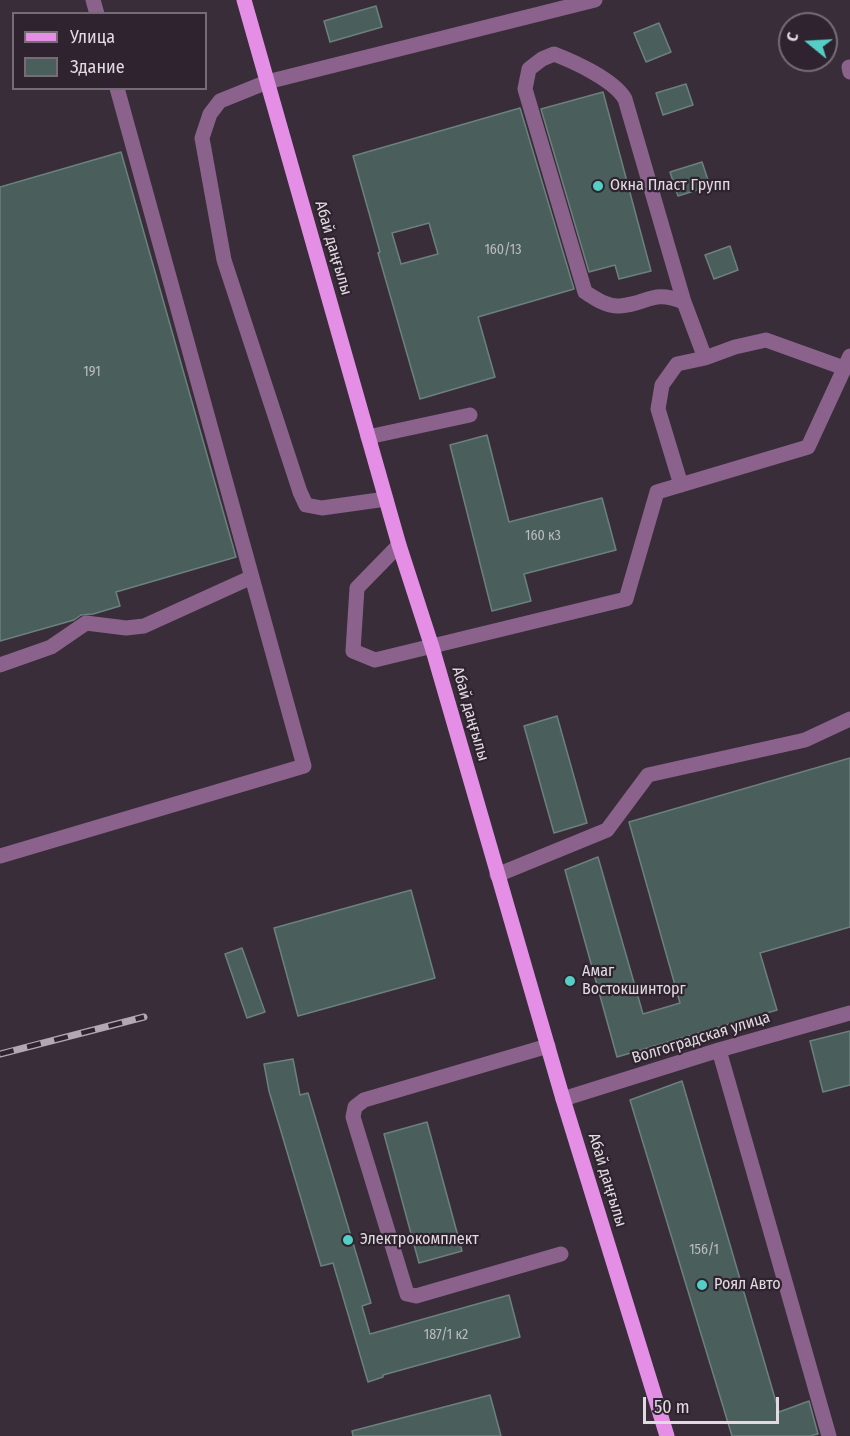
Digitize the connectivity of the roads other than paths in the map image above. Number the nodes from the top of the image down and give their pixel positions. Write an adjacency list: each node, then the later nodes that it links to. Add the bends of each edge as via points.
1 (244, 0): 3 (main road, Абай даңғылы)
2 (595, 0): 3 (street)
3 (267, 82): 9 (main road, Абай даңғылы); 11 (street, via 220,101 210,114 202,138 224,260 306,505 322,508)
4 (118, 90): 13 (street)
5 (684, 302): 5 (street, via 659,296 619,306 602,303 585,292 525,89 529,69 542,59 554,54 570,60 619,89 625,99); 6 (street)
6 (705, 358): 7 (street, via 766,340); 10 (street, via 677,364 662,385 658,409)
7 (847, 362): 10 (street, via 808,447)
8 (470, 415): 9 (street)
9 (368, 437): 11 (main road, Абай даңғылы)
10 (681, 484): 14 (street, via 657,492 626,599)
11 (386, 499): 12 (main road, Абай даңғылы)
12 (399, 545): 14 (main road, Абай даңғылы); 14 (street, via 357,588 353,651 375,660)
13 (252, 577): 15 (street, via 144,626 86,623 51,647); 17 (street, via 304,766)
14 (432, 647): 18 (main road, Абай даңғылы)
15 (0, 665)
16 (850, 719): 18 (street, via 805,740 648,775 607,830)
17 (0, 856)
18 (497, 875): 20 (main road, Абай даңғылы)
19 (850, 1013): 21 (street, Волгоградская улица)
20 (548, 1046): 22 (main road, Абай даңғылы); 23 (street, via 364,1100 355,1107 353,1117 406,1294 416,1296)
21 (719, 1050): 22 (street, Волгоградская улица); 25 (street)
22 (563, 1099): 24 (main road, Абай даңғылы)
23 (561, 1254)
24 (667, 1436)
25 (829, 1436)

